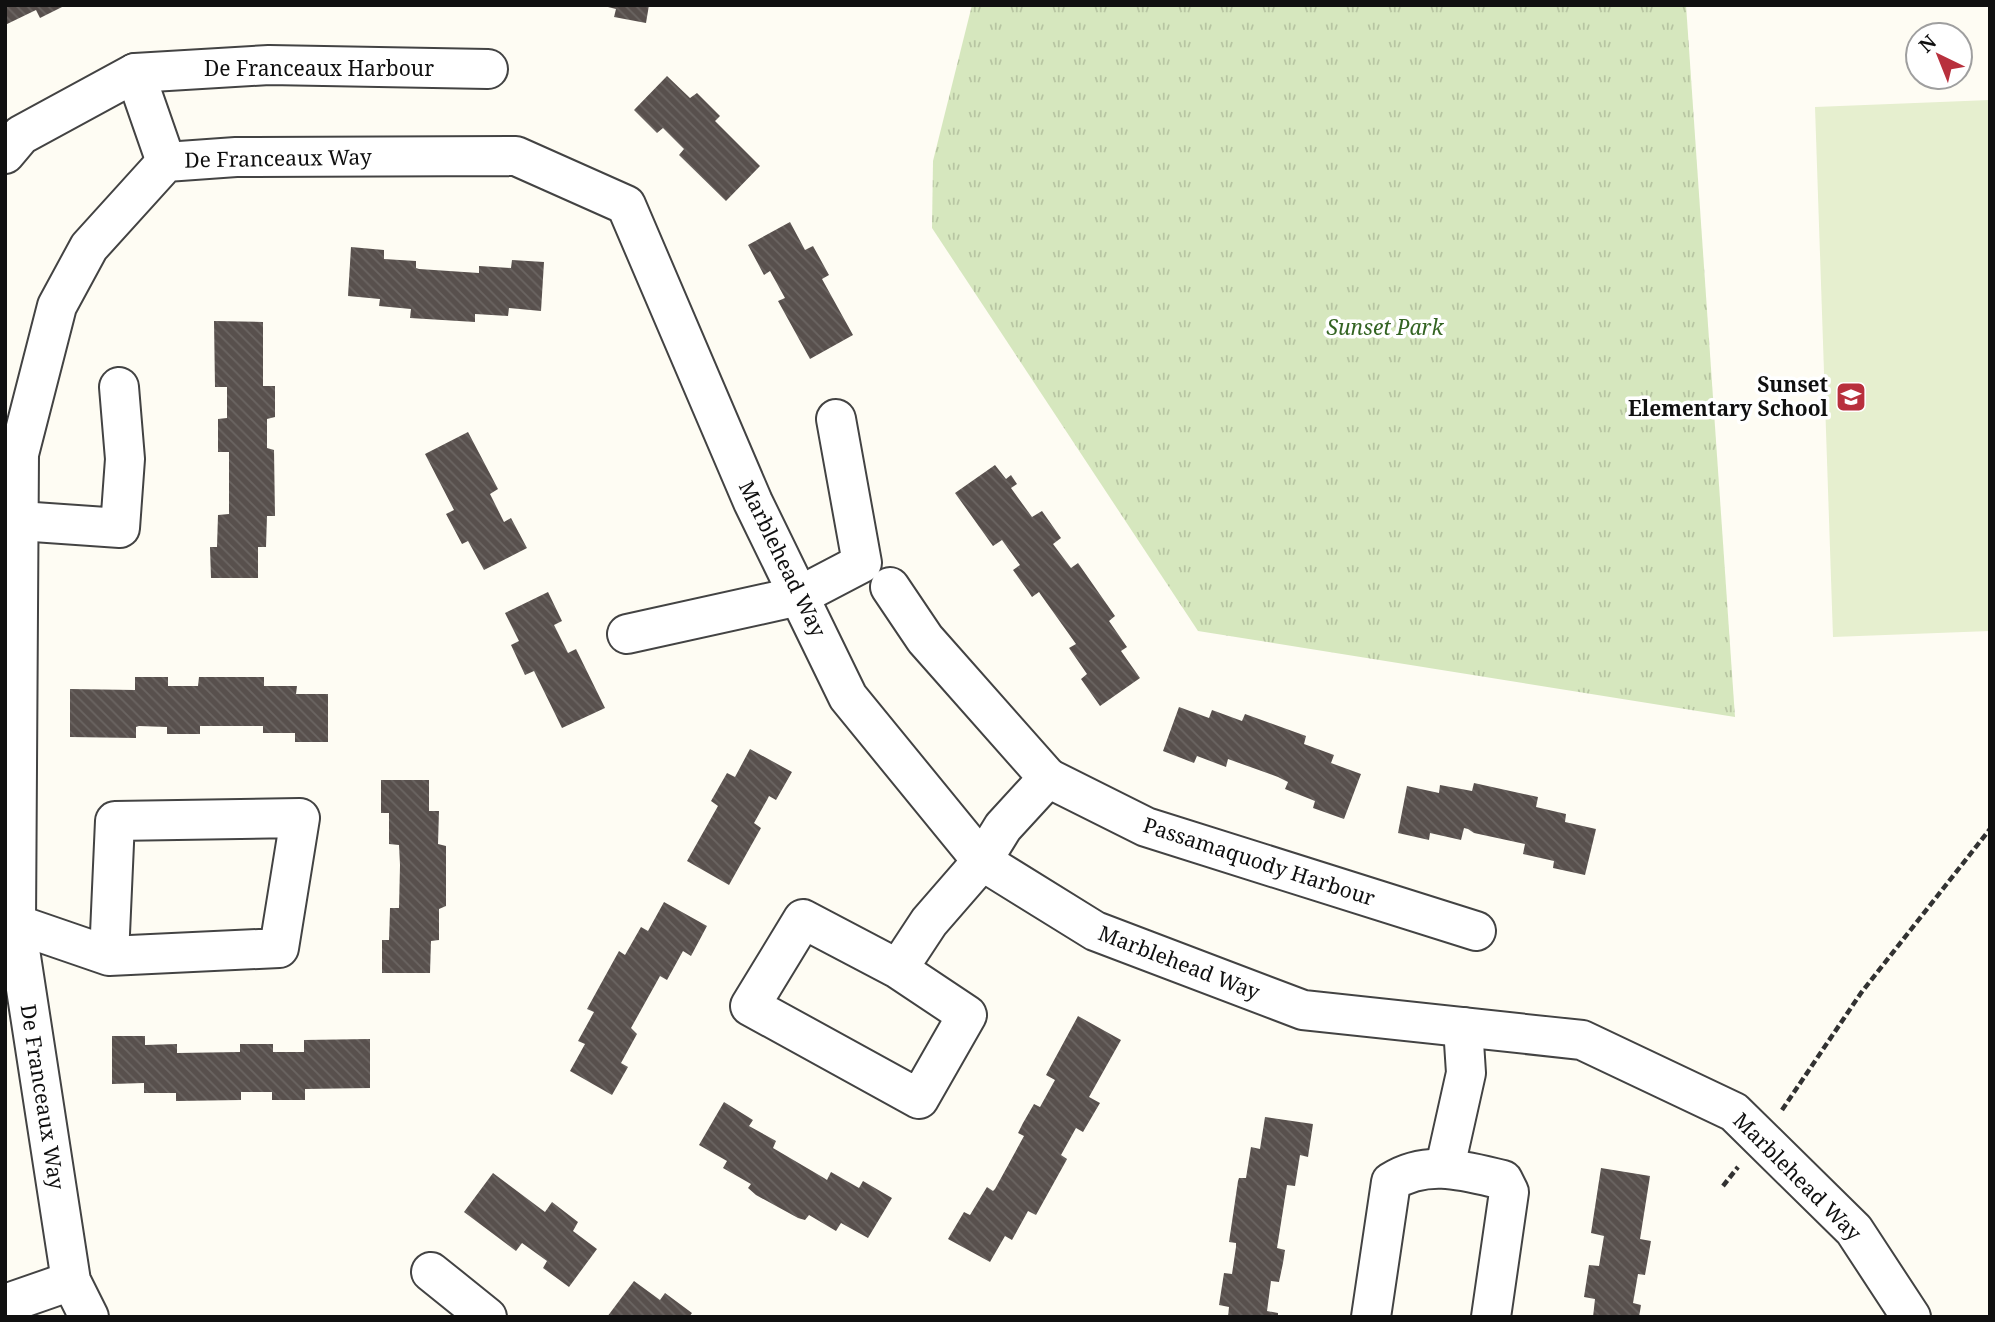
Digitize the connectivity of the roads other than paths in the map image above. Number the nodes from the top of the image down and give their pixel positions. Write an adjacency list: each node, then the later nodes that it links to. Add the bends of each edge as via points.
1 (488, 69): 2 (street, De Franceaux Harbour, via 269,65)
2 (135, 73): 3 (street, De Franceaux Harbour, via 21,135); 4 (street)
3 (5, 154)
4 (166, 162): 5 (street, De Franceaux Way, via 236,157 516,156 626,205); 8 (street, De Franceaux Way, via 89,247 57,306 19,454)
5 (676, 316): 10 (street, Marblehead Way, via 720,427)
6 (119, 387): 8 (street, via 125,459 120,528)
7 (836, 419): 10 (street, via 862,563)
8 (13, 521): 14 (street, De Franceaux Way)
9 (890, 587): 12 (street, Passamaquody Harbour, via 925,639)
10 (799, 596): 11 (street); 13 (street, Marblehead Way, via 848,697)
11 (627, 634)
12 (1048, 778): 13 (street, via 1003,827); 15 (street, Passamaquody Harbour, via 1146,827)
13 (982, 861): 17 (street, via 929,922); 18 (street, Marblehead Way, via 1095,931 1303,1010)
14 (10, 926): 16 (street); 21 (street, De Franceaux Way)
15 (1476, 931)
16 (109, 956): 16 (street, via 278,948 300,818 115,821)
17 (898, 969): 17 (street, via 967,1015 919,1099 750,1006 803,919)
18 (1463, 1027): 19 (street, via 1466,1073); 27 (street, Marblehead Way, via 1582,1040 1734,1112 1854,1230)
19 (1445, 1167): 25 (street, via 1404,1174 1391,1182); 26 (street, via 1503,1180 1509,1192)
20 (432, 1272): 24 (street)
21 (71, 1281): 22 (street); 23 (street, De Franceaux Way)
22 (5, 1304)
23 (89, 1317)
24 (487, 1317)
25 (1371, 1317)
26 (1491, 1317)
27 (1911, 1317)

